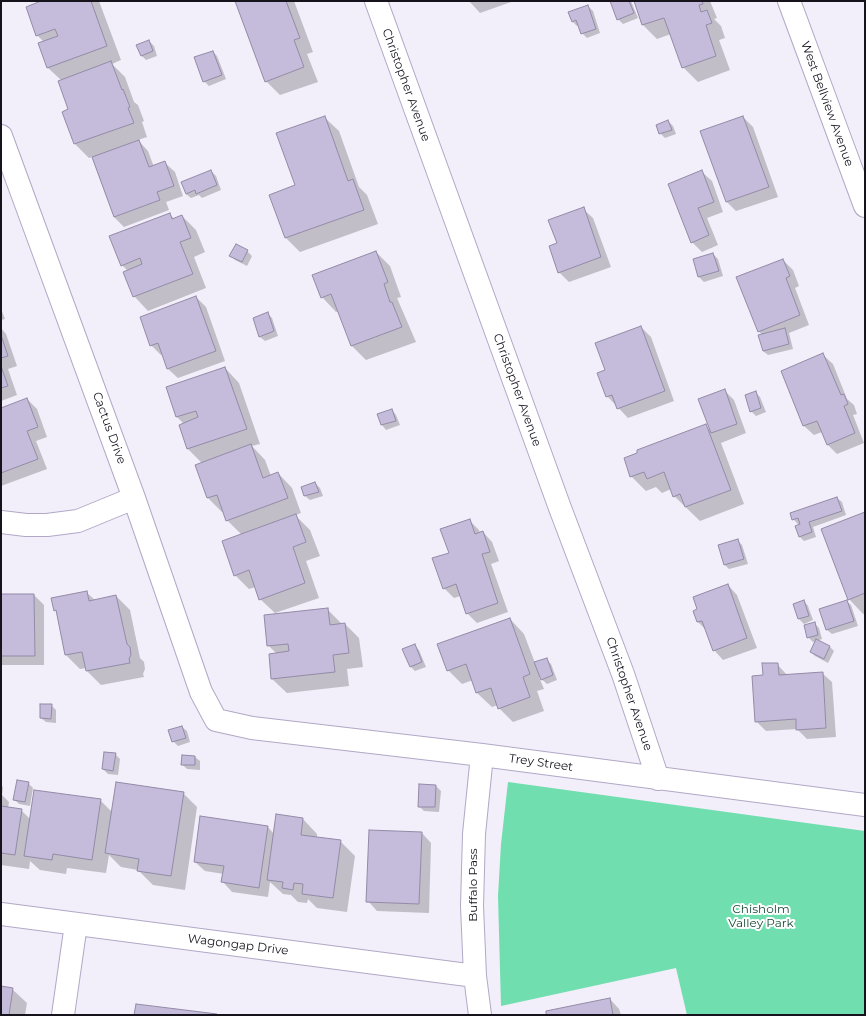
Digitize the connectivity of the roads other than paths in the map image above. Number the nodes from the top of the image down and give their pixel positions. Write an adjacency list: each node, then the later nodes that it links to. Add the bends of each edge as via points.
1 (376, 1): 9 (street, Christopher Avenue, via 623,674)
2 (789, 1): 4 (street, West Bellview Avenue)
3 (1, 136): 5 (street, Cactus Drive)
4 (865, 206)
5 (134, 498): 6 (street, via 78,521 47,525); 7 (street, Cactus Drive, via 201,692)
6 (1, 522)
7 (216, 720): 8 (street, Trey Street, via 252,728)
8 (482, 755): 9 (street, Trey Street); 13 (street, Buffalo Pass, via 474,834 472,906)
9 (658, 779): 10 (street, Trey Street)
10 (865, 805)
11 (1, 914): 12 (street, Wagongap Drive)
12 (76, 924): 13 (street, Wagongap Drive); 14 (street)
13 (475, 976): 15 (street, Buffalo Pass)
14 (63, 1015)
15 (480, 1015)

